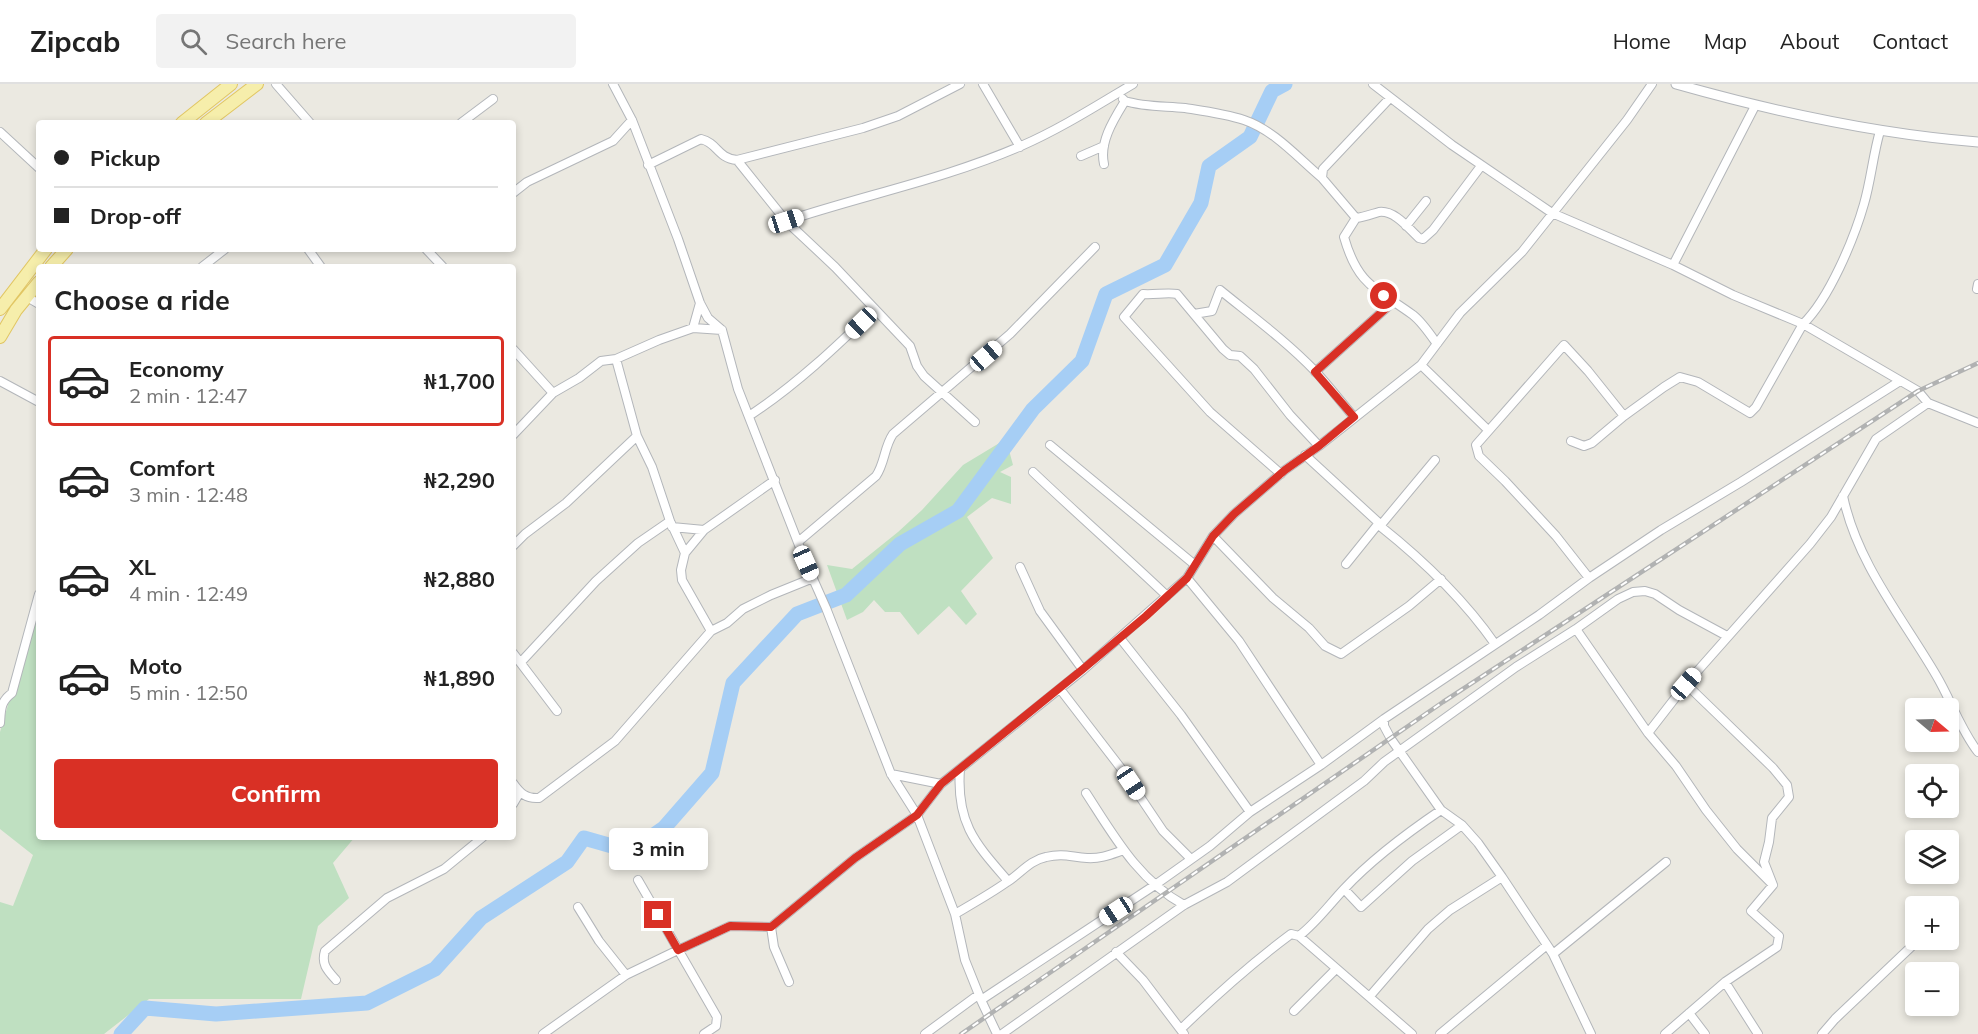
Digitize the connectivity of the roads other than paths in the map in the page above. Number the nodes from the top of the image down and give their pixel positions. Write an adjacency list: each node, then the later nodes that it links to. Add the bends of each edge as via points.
1 (231, 84): 16 (main road)
2 (257, 84): 17 (main road)
3 (276, 84): 18 (street)
4 (613, 84): 20 (street)
5 (960, 84): 27 (street, via 898,116)
6 (983, 84): 25 (street)
7 (1133, 84): 11 (street)
8 (1373, 84): 12 (street)
9 (1652, 84): 35 (street)
10 (1676, 84): 15 (street)
11 (1118, 93): 14 (street); 25 (street)
12 (1390, 98): 31 (street); 32 (street, via 1323,169)
13 (493, 99): 19 (street)
14 (1125, 101): 24 (street); 32 (street, via 1197,110 1255,124)
15 (1755, 106): 21 (street); 45 (street)
16 (186, 120)
17 (210, 120)
18 (307, 120)
19 (465, 120)
20 (632, 120): 30 (street); 33 (street, via 613,141)
21 (1880, 131): 23 (street); 54 (street, via 1854,231 1815,313)
22 (0, 132): 29 (street)
23 (1978, 142)
24 (1104, 146): 26 (street); 28 (street)
25 (1020, 147): 37 (street, via 970,166)
26 (1081, 156)
27 (736, 160): 30 (street, via 723,157 712,144 701,139); 37 (street)
28 (1104, 164)
29 (36, 165)
30 (648, 165): 50 (street)
31 (1481, 165): 35 (street); 38 (street, via 1428,236 1419,238)
32 (1322, 178): 36 (street)
33 (516, 190)
34 (1426, 201): 38 (street)
35 (1552, 213): 45 (street); 58 (street, via 1522,252 1460,313)
36 (1356, 218): 38 (street, via 1382,212); 49 (street, via 1344,237 1352,263 1361,276)
37 (786, 221): 52 (street)
38 (1406, 226)
39 (1095, 247): 65 (street, via 1010,334)
40 (44, 252): 51 (main road)
41 (64, 252): 43 (main road)
42 (221, 252): 44 (street)
43 (54, 264)
44 (206, 264)
45 (1673, 265): 54 (street)
46 (36, 286): 47 (main road)
47 (27, 297): 48 (street); 57 (main road)
48 (36, 302)
49 (1393, 302): 58 (street, via 1415,316); 62 (street)
50 (700, 303): 55 (street); 56 (street, via 708,318)
51 (0, 309)
52 (875, 309): 65 (street, via 910,346 917,366); 69 (street, via 822,360)
53 (1194, 314): 62 (street, via 1212,311 1220,290); 79 (street, via 1223,349 1240,356 1254,369); 83 (street, via 1178,294 1170,292 1143,294 1124,317 1210,412)
54 (1803, 324): 64 (street); 70 (street, via 1750,413 1698,382 1680,377)
55 (693, 328): 56 (street); 60 (street)
56 (722, 330): 69 (street)
57 (0, 337)
58 (1437, 344): 61 (street)
59 (516, 352): 66 (street)
60 (616, 359): 66 (street, via 601,361); 76 (street)
61 (1421, 364): 71 (street); 74 (street)
62 (1315, 372): 71 (street)
63 (0, 381): 67 (street)
64 (1900, 381): 68 (street, via 1918,391); 100 (street)
65 (942, 392): 72 (street); 92 (street, via 893,434 876,476)
66 (553, 393): 75 (street)
67 (36, 400)
68 (1928, 403): 73 (street); 85 (street, via 1876,439)
69 (749, 416): 84 (street)
70 (1624, 416): 74 (street, via 1564,345); 77 (street, via 1592,443 1584,446)
71 (1354, 417): 79 (street)
72 (975, 422)
73 (1978, 423)
74 (1488, 430): 100 (street, via 1476,445 1479,456 1556,536)
75 (516, 432)
76 (637, 436): 88 (street); 93 (street, via 566,503)
77 (1571, 441)
78 (1050, 445): 96 (street)
79 (1319, 446): 80 (street)
80 (1305, 455): 83 (street); 89 (street)
81 (1435, 460): 89 (street)
82 (1033, 472): 102 (street)
83 (1281, 474): 91 (street)
84 (775, 480): 90 (street); 92 (street)
85 (1843, 496): 86 (street); 87 (street)
86 (1831, 517): 87 (street); 106 (street)
87 (1848, 520): 119 (street, via 1861,552)
88 (671, 524): 90 (street); 94 (street); 110 (street, via 638,543 596,581)
89 (1379, 525): 95 (street); 101 (street)
90 (704, 530): 94 (street)
91 (1213, 536): 96 (street); 101 (street, via 1325,646 1341,654)
92 (798, 542): 98 (street)
93 (516, 543)
94 (685, 553): 105 (street, via 682,580)
95 (1346, 564)
96 (1196, 565): 99 (street)
97 (1020, 567): 111 (street, via 1040,611)
98 (813, 578): 105 (street, via 744,609); 122 (street)
99 (1187, 578): 102 (street); 120 (street, via 1239,641)
100 (1589, 578): 108 (street)
101 (1441, 579): 108 (street, via 1475,615)
102 (1167, 596): 107 (street)
103 (36, 605): 116 (street, via 12,693 1,706)
104 (1576, 629): 106 (street, via 1618,599 1645,591); 117 (street); 118 (street, via 1516,667)
105 (711, 631): 125 (street, via 615,741 539,798 530,799)
106 (1727, 636): 112 (street)
107 (1120, 638): 111 (street); 129 (street)
108 (1495, 644): 115 (street)
109 (516, 656): 110 (street)
110 (521, 662): 114 (street)
111 (1083, 669): 113 (street)
112 (1686, 684): 117 (street); 140 (street, via 1787,785 1789,797 1772,818 1764,862)
113 (1060, 689): 121 (street); 134 (street, via 1163,831)
114 (557, 711)
115 (1384, 719): 118 (street, via 1390,739); 120 (street)
116 (0, 723)
117 (1648, 733): 140 (street, via 1737,849)
118 (1400, 752): 128 (street); 142 (street, via 1227,882)
119 (1978, 752)
120 (1321, 765): 129 (street)
121 (960, 770): 123 (street); 138 (street, via 958,793 963,816 980,849)
122 (891, 774): 123 (street); 130 (street)
123 (941, 784): 130 (street)
124 (516, 787): 125 (street)
125 (520, 792): 127 (street)
126 (1086, 793): 133 (street)
127 (516, 799)
128 (1441, 810): 131 (street); 141 (street)
129 (1250, 812): 134 (street)
130 (917, 815): 144 (street); 145 (street, via 855,858)
131 (1461, 825): 136 (street); 141 (street, via 1412,861 1361,907)
132 (479, 840): 154 (street, via 444,869 387,898 325,951 324,966)
133 (1124, 850): 138 (street, via 1096,858 1046,856); 139 (street)
134 (1191, 859): 139 (street)
135 (1666, 862): 151 (street)
136 (1502, 877): 147 (street); 157 (street, via 1428,929)
137 (638, 880): 148 (street)
138 (1008, 881): 144 (street)
139 (1155, 885): 142 (street); 158 (street)
140 (1773, 885): 156 (street, via 1751,911 1779,936 1777,947)
141 (1344, 889): 146 (street)
142 (1184, 905): 150 (street)
143 (578, 907): 153 (street)
144 (955, 914): 158 (street, via 965,960)
145 (771, 927): 148 (street, via 730,926); 155 (street, via 774,948)
146 (1299, 936): 152 (street); 161 (street, via 1291,934 1235,977)
147 (1547, 945): 151 (street); 168 (street)
148 (678, 950): 153 (street); 163 (street, via 717,1017 716,1026)
149 (1908, 950): 173 (street)
150 (1116, 952): 161 (street); 166 (street)
151 (1553, 954): 169 (street)
152 (1336, 969): 157 (street); 159 (street)
153 (626, 975): 162 (street)
154 (336, 980)
155 (789, 982)
156 (1725, 982): 160 (street); 172 (street)
157 (1370, 996): 167 (street)
158 (979, 997): 164 (street); 165 (street)
159 (1294, 1011)
160 (1689, 1013): 170 (street); 171 (street)
161 (1182, 1031)
162 (548, 1033)
163 (704, 1034)
164 (925, 1034)
165 (998, 1034)
166 (1002, 1034)
167 (1412, 1034)
168 (1440, 1034)
169 (1591, 1034)
170 (1665, 1034)
171 (1705, 1034)
172 (1758, 1034)
173 (1822, 1034)

